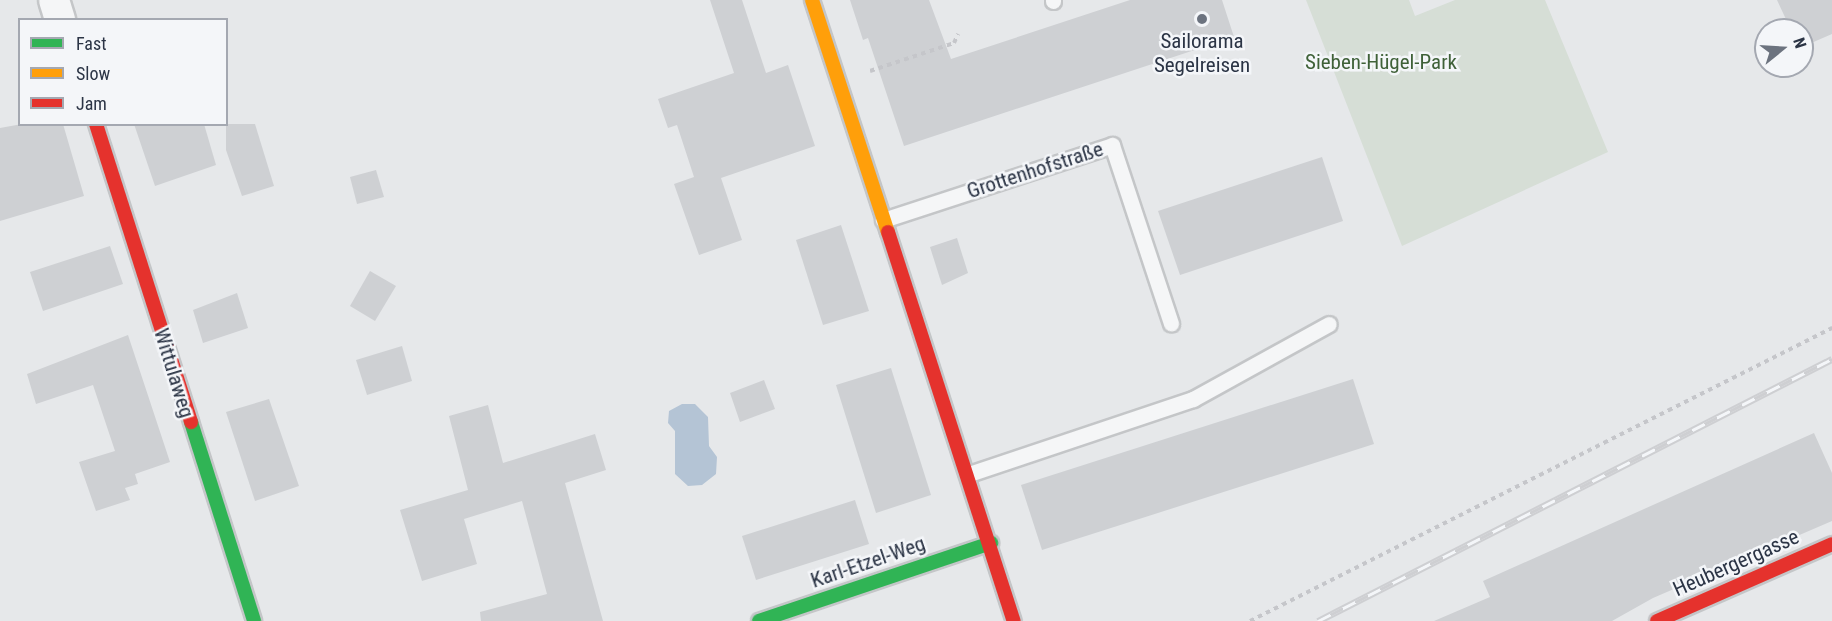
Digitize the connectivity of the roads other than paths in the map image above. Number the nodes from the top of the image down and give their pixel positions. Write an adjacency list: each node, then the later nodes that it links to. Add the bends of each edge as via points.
1 (54, 0): 3 (street)
2 (812, 0): 5 (street)
3 (59, 18)
4 (97, 126): 11 (street, Wittulaweg)
5 (883, 220): 6 (lane, Grottenhofstraße, via 1112,145); 8 (street)
6 (1171, 323)
7 (1329, 324): 8 (lane, via 1193,399)
8 (969, 474): 9 (street)
9 (991, 543): 12 (street, Karl-Etzel-Weg); 13 (street)
10 (1832, 544): 14 (street, Heubergergasse)
11 (254, 621)
12 (759, 621)
13 (1014, 621)
14 (1657, 621)

